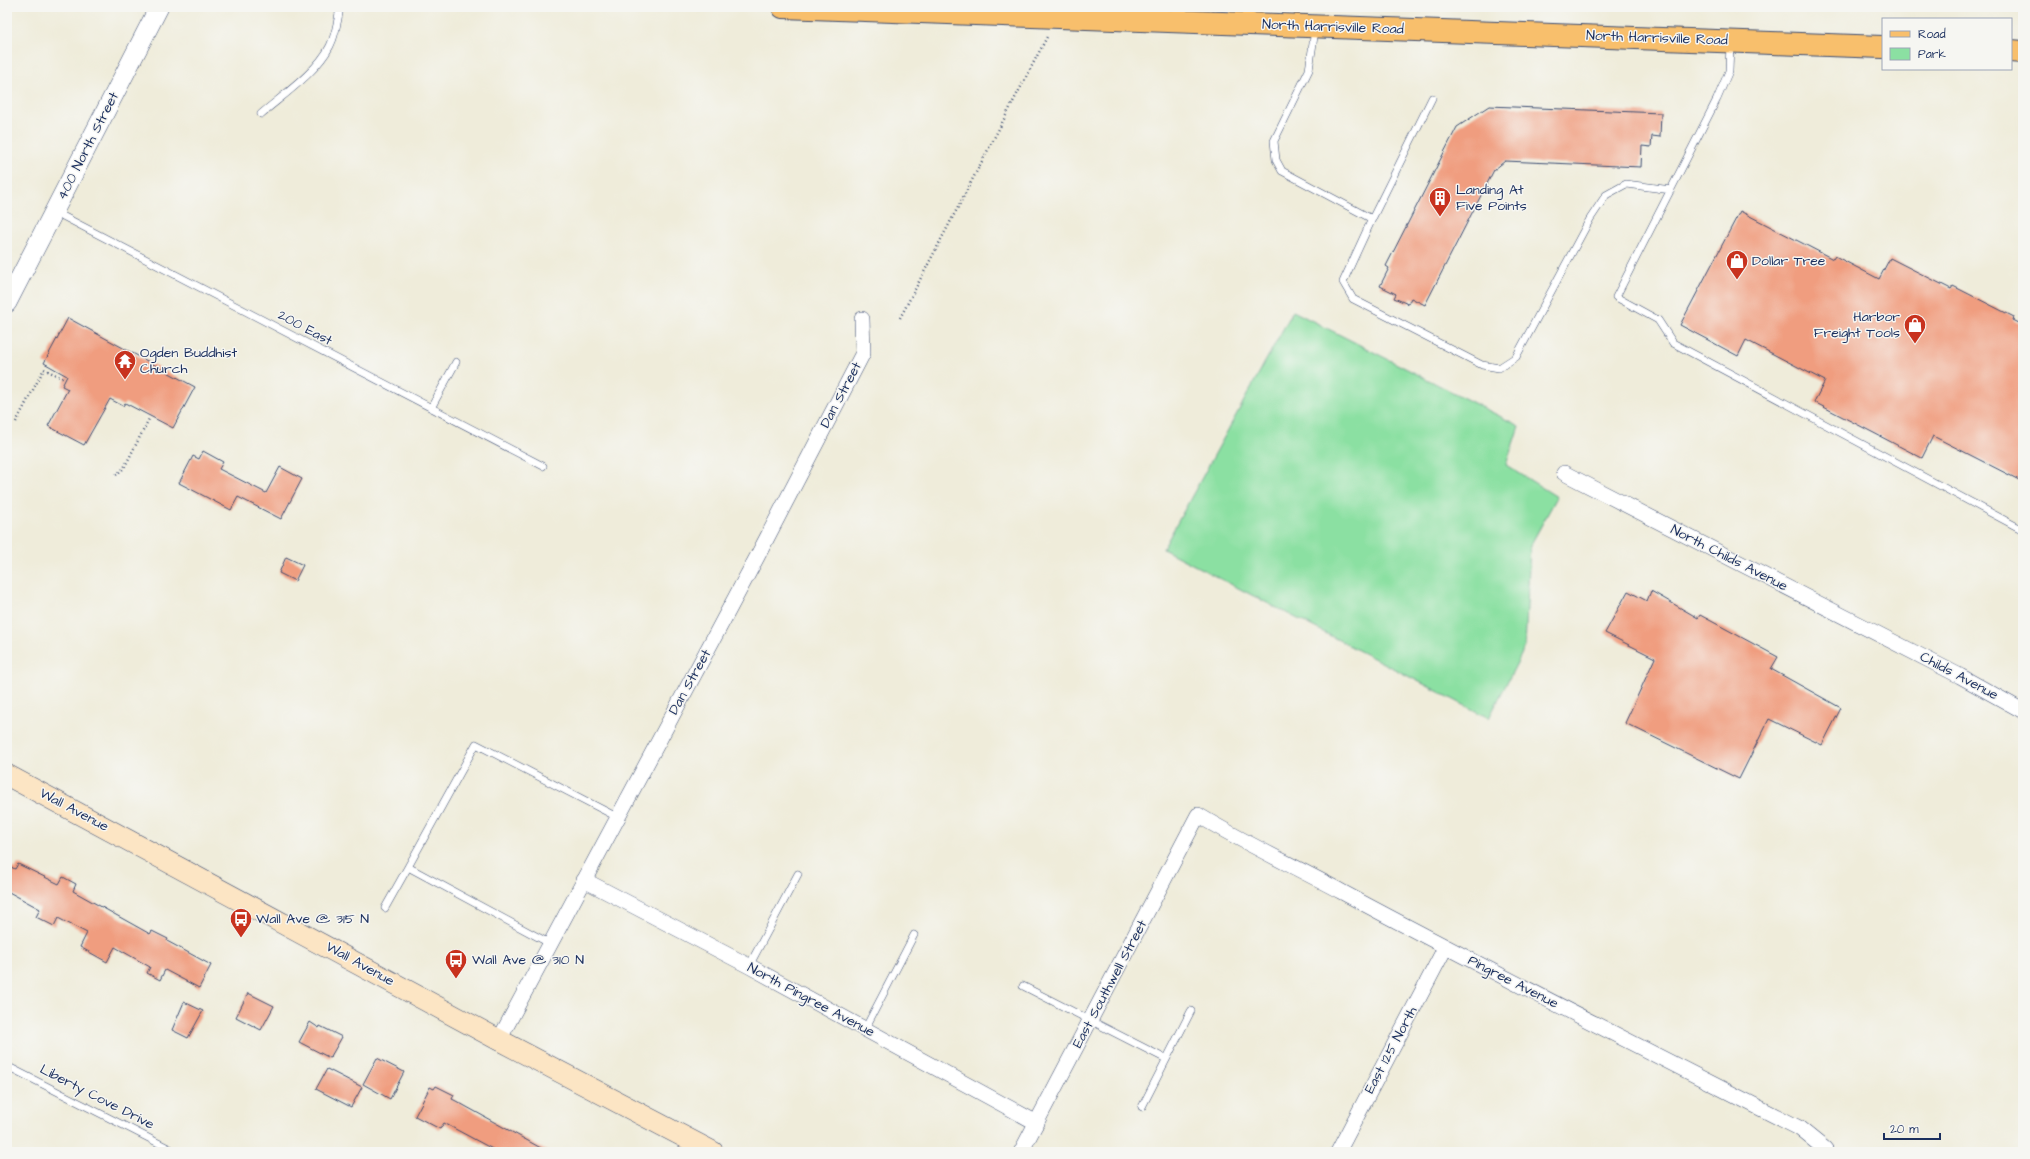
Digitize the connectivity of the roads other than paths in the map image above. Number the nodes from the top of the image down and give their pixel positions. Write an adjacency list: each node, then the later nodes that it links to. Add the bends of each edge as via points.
1 (159, 7): 13 (street, 400 North Street)
2 (340, 7): 11 (lane, via 338,24 330,47 317,64)
3 (783, 7): 4 (main road, North Harrisville Road)
4 (926, 9): 5 (main road, North Harrisville Road)
5 (1316, 25): 6 (main road, North Harrisville Road); 14 (lane, via 1308,70 1274,141 1276,160 1282,171)
6 (1730, 41): 7 (main road, North Harrisville Road); 12 (lane, via 1729,71)
7 (1882, 47)
8 (2012, 51): 9 (main road)
9 (2023, 52)
10 (1432, 98): 14 (lane)
11 (261, 114)
12 (1671, 190): 14 (lane, via 1626,184 1606,195 1590,218 1516,357 1499,368 1482,365 1353,299 1343,282); 21 (lane, via 1616,297 1658,320 1672,343)
13 (54, 212): 15 (street, 400 North Street); 18 (lane, 200 East)
14 (1372, 219)
15 (7, 303)
16 (862, 319): 26 (street, Dan Street, via 864,353)
17 (456, 362): 18 (lane)
18 (431, 408): 19 (lane, 200 East)
19 (543, 466)
20 (1564, 473): 22 (street, North Childs Avenue)
21 (2023, 530)
22 (1895, 642): 23 (street, Childs Avenue)
23 (2023, 711)
24 (7, 774): 39 (main road, Wall Avenue)
25 (1198, 815): 33 (street, Pingree Avenue, via 1238,839 1324,882); 37 (street, East Southwell Street)
26 (617, 817): 27 (lane, via 476,744); 29 (street, Dan Street)
27 (408, 867): 30 (lane); 32 (lane)
28 (798, 874): 34 (lane)
29 (584, 880): 32 (street, Dan Street); 34 (street, North Pingree Avenue)
30 (384, 908)
31 (914, 935): 38 (lane)
32 (549, 944): 39 (street, Dan Street)
33 (1445, 948): 47 (street, East 125 North); 48 (street, Pingree Avenue, via 1799,1128 1825,1149)
34 (749, 966): 38 (street, North Pingree Avenue)
35 (1023, 986): 37 (lane)
36 (1191, 1011): 40 (lane)
37 (1091, 1020): 40 (lane); 43 (street, East Southwell Street)
38 (865, 1029): 43 (street, North Pingree Avenue)
39 (499, 1040): 45 (main road, Wall Avenue)
40 (1166, 1059): 42 (lane)
41 (7, 1066): 44 (lane, Liberty Cove Drive)
42 (1142, 1107)
43 (1037, 1122): 46 (street, East Southwell Street)
44 (176, 1152)
45 (713, 1152)
46 (1021, 1152)
47 (1338, 1152)
48 (1825, 1152)

